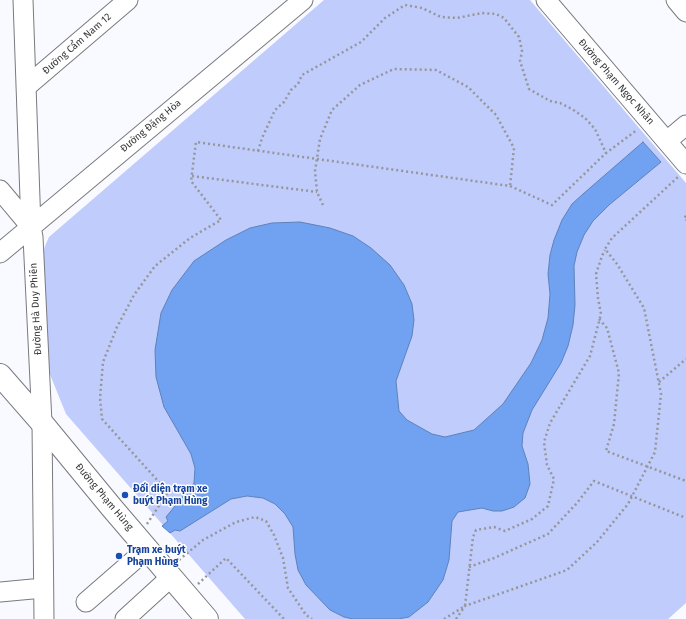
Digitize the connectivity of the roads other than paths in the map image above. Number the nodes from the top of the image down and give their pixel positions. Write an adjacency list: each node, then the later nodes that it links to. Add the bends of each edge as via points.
1 (23, 0): 7 (street, Đường Hà Duy Phiên)
2 (128, 0): 7 (street, Đường Cẩm Nam 12)
3 (303, 0): 12 (street, Đường Đặng Hòa)
4 (546, 0): 9 (street, Đường Phạm Ngọc Nhân)
5 (676, 0): 6 (street)
6 (686, 12)
7 (26, 87): 12 (street, Đường Hà Duy Phiên)
8 (686, 125): 9 (street)
9 (667, 141): 10 (street, Đường Phạm Ngọc Nhân)
10 (683, 169)
11 (0, 190): 12 (street)
12 (31, 227): 13 (street, Đường Đặng Hòa); 15 (street, Đường Hà Duy Phiên)
13 (0, 253)
14 (0, 375): 15 (main road, Đường Phạm Hùng)
15 (42, 423): 16 (main road, Đường Phạm Hùng); 18 (street, Đường Hà Duy Phiên)
16 (142, 543): 17 (main road, Đường Phạm Hùng); 20 (street)
17 (175, 569): 22 (street); 23 (main road, Đường Phạm Hùng, via 186,595)
18 (43, 588): 19 (street); 21 (street, Đường Hà Duy Phiên)
19 (0, 592)
20 (86, 602)
21 (44, 619)
22 (125, 619)
23 (207, 619)

